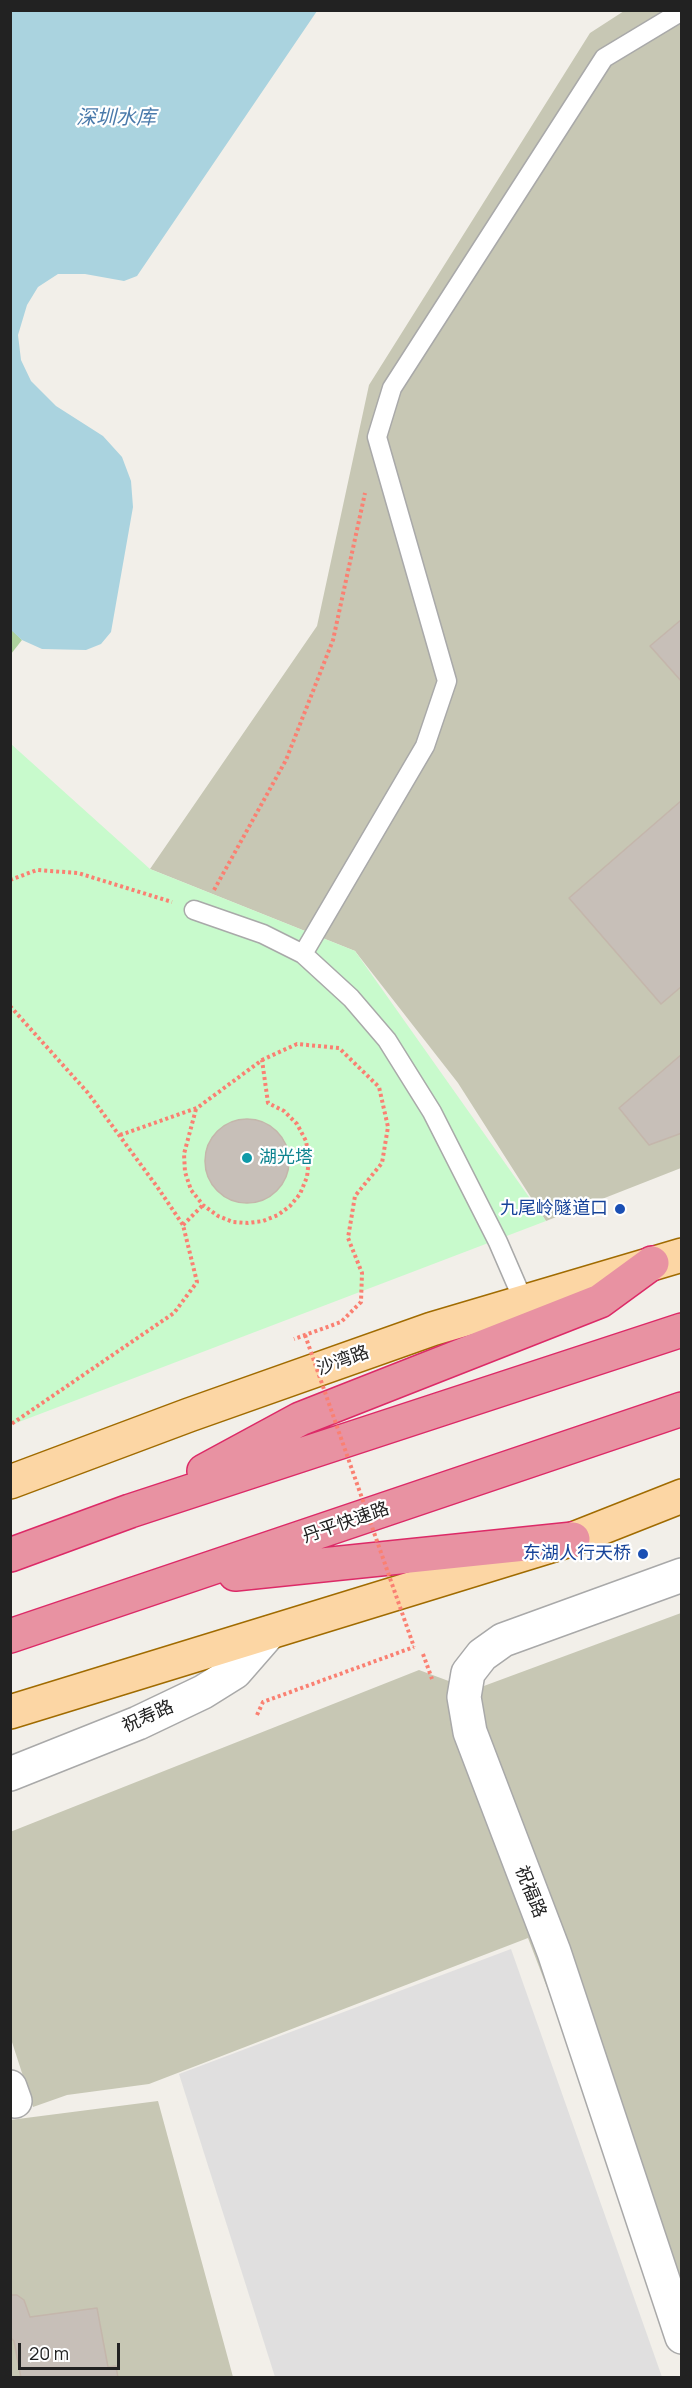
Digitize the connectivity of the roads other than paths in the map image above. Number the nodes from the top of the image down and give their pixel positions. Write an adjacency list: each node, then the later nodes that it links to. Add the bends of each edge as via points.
1 (681, 11): 3 (lane, via 604,57 392,388 377,437 447,681 425,746)
2 (194, 910): 3 (lane, via 264,934)
3 (303, 954): 5 (lane, via 351,998 387,1040 432,1112)
4 (667, 1259): 5 (main road, 沙湾路); 10 (highway, via 600,1301 300,1419)
5 (524, 1302): 8 (main road, 沙湾路, via 432,1329)
6 (681, 1330): 10 (highway)
7 (681, 1409): 14 (highway, 丹平快速路)
8 (10, 1482)
9 (681, 1496): 11 (main road)
10 (130, 1511): 12 (highway)
11 (573, 1539): 14 (highway); 15 (main road)
12 (10, 1555)
13 (681, 1575): 19 (street, 祝福路, via 503,1640 482,1655 468,1673 464,1697 470,1732 554,1952)
14 (177, 1580): 16 (highway, 丹平快速路)
15 (269, 1633): 17 (main road); 18 (street, 祝寿路, via 234,1672 203,1692 138,1723)
16 (10, 1636)
17 (10, 1712)
18 (10, 1774)
19 (681, 2337)

